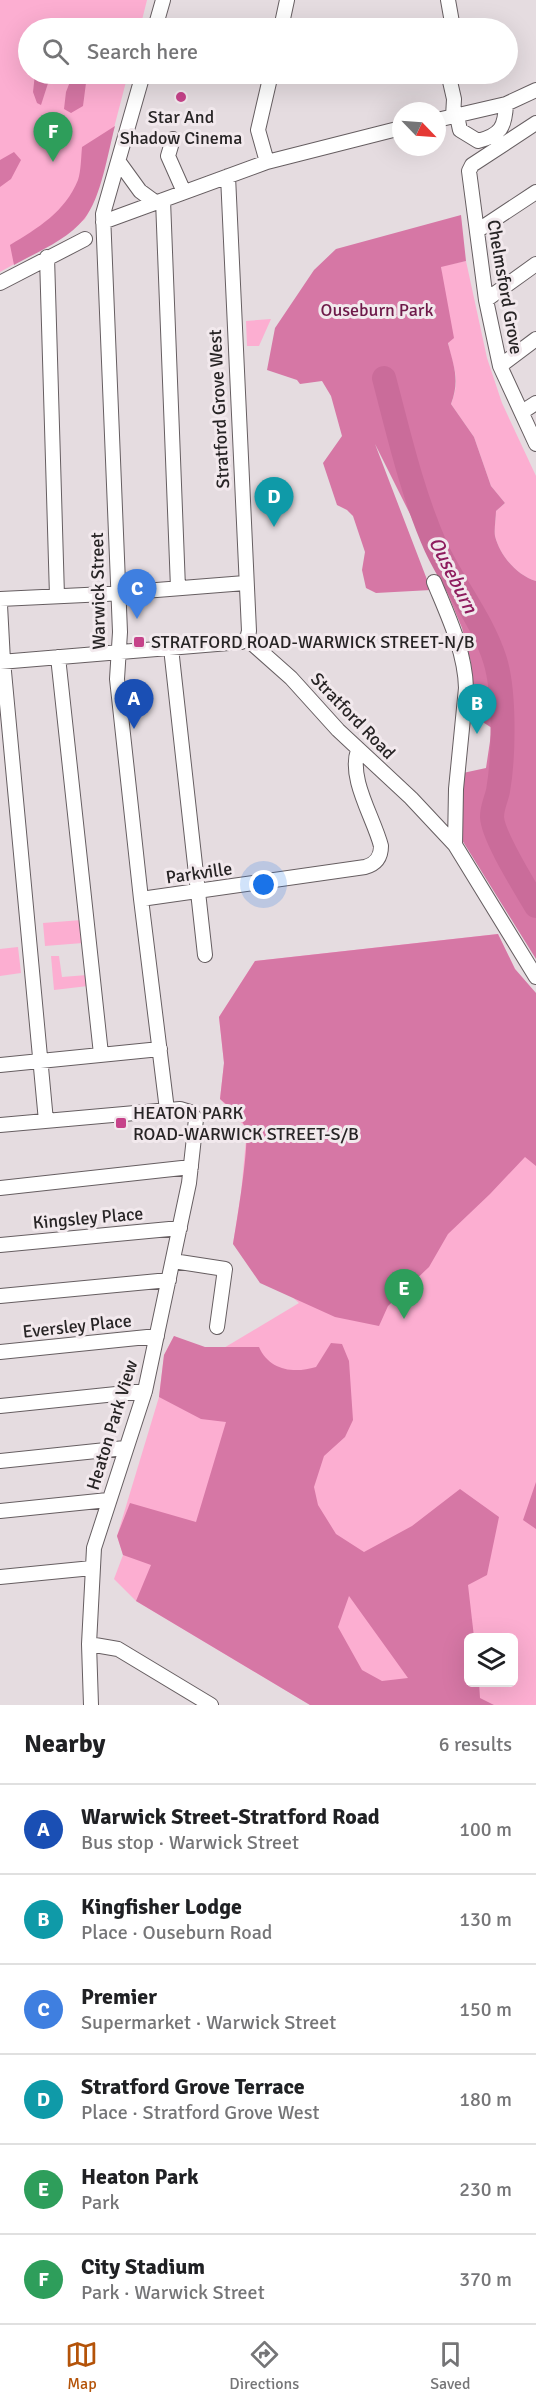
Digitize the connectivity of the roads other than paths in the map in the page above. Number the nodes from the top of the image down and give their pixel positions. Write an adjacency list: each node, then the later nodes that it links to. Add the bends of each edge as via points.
1 (163, 0): 4 (street)
2 (287, 0): 5 (street)
3 (448, 0): 6 (street)
4 (158, 18)
5 (283, 18)
6 (451, 18)
7 (140, 84): 17 (street, Warwick Street)
8 (269, 84): 18 (street, via 258,129)
9 (450, 84): 12 (street)
10 (536, 90): 11 (street)
11 (506, 104): 12 (street); 12 (street, via 505,119 497,133 478,141 460,130)
12 (455, 116): 13 (street)
13 (446, 118)
14 (536, 123): 24 (street, Chelmsford Grove, via 472,165)
15 (392, 130): 18 (street)
16 (173, 139): 20 (street, via 168,156)
17 (119, 162): 22 (street, via 140,191); 23 (street, Warwick Street)
18 (267, 162): 19 (street)
19 (228, 176): 20 (street); 36 (street, Stratford Grove West)
20 (184, 192): 22 (street)
21 (536, 192): 24 (street)
22 (159, 201): 23 (street); 37 (street)
23 (103, 222): 38 (street, Warwick Street)
24 (477, 231): 29 (street, Chelmsford Grove)
25 (85, 239): 26 (street)
26 (47, 257): 28 (street); 39 (street)
27 (536, 264): 29 (street)
28 (0, 283)
29 (486, 300): 31 (street, Chelmsford Grove)
30 (536, 339): 31 (street)
31 (500, 366): 33 (street, Chelmsford Grove)
32 (536, 403): 33 (street)
33 (522, 412): 34 (street, Chelmsford Grove)
34 (536, 444)
35 (434, 582): 48 (street, via 466,672)
36 (245, 583): 37 (street); 42 (street, Stratford Grove West)
37 (178, 588): 38 (street)
38 (112, 594): 39 (street); 44 (street, Warwick Street, via 120,632)
39 (57, 596): 40 (street)
40 (0, 599)
41 (0, 605): 46 (street)
42 (247, 639): 43 (street); 47 (street, Stratford Road, via 291,678)
43 (171, 648): 44 (street); 49 (street)
44 (111, 653): 45 (street); 50 (street, Warwick Street)
45 (58, 657): 46 (street); 54 (street)
46 (2, 661): 55 (street)
47 (358, 750): 48 (street, Stratford Road); 49 (street, Parkville, via 358,780 381,846 377,860 369,866)
48 (455, 844): 52 (street, Stratford Road)
49 (197, 891): 50 (street, Parkville); 51 (street)
50 (141, 899): 53 (street, Warwick Street)
51 (205, 955)
52 (536, 977)
53 (160, 1049): 54 (street); 57 (street, Warwick Street)
54 (101, 1054): 55 (street)
55 (40, 1061): 56 (street); 58 (street)
56 (0, 1065)
57 (167, 1110): 58 (street); 60 (street, Heaton Park View, via 187,1110 196,1119)
58 (46, 1121): 59 (street)
59 (0, 1125)
60 (191, 1167): 61 (street); 62 (street, Heaton Park View)
61 (0, 1188)
62 (180, 1228): 63 (street, Kingsley Place); 64 (street, Heaton Park View)
63 (0, 1245)
64 (173, 1261): 65 (street, Heaton Park View); 67 (street, via 225,1269)
65 (169, 1280): 66 (street); 68 (street, Heaton Park View)
66 (0, 1296)
67 (217, 1327)
68 (157, 1336): 69 (street, Eversley Place); 70 (street, Heaton Park View)
69 (0, 1353)
70 (145, 1391): 71 (street); 72 (street, Heaton Park View)
71 (0, 1406)
72 (126, 1448): 73 (street); 74 (street, Heaton Park View)
73 (0, 1461)
74 (108, 1500): 75 (street); 76 (street, Heaton Park View)
75 (0, 1511)
76 (92, 1568): 77 (street); 78 (street, Heaton Park View)
77 (0, 1577)
78 (89, 1644): 79 (street, Heaton Park View); 80 (street, via 118,1649)
79 (91, 1705)
80 (210, 1705)

